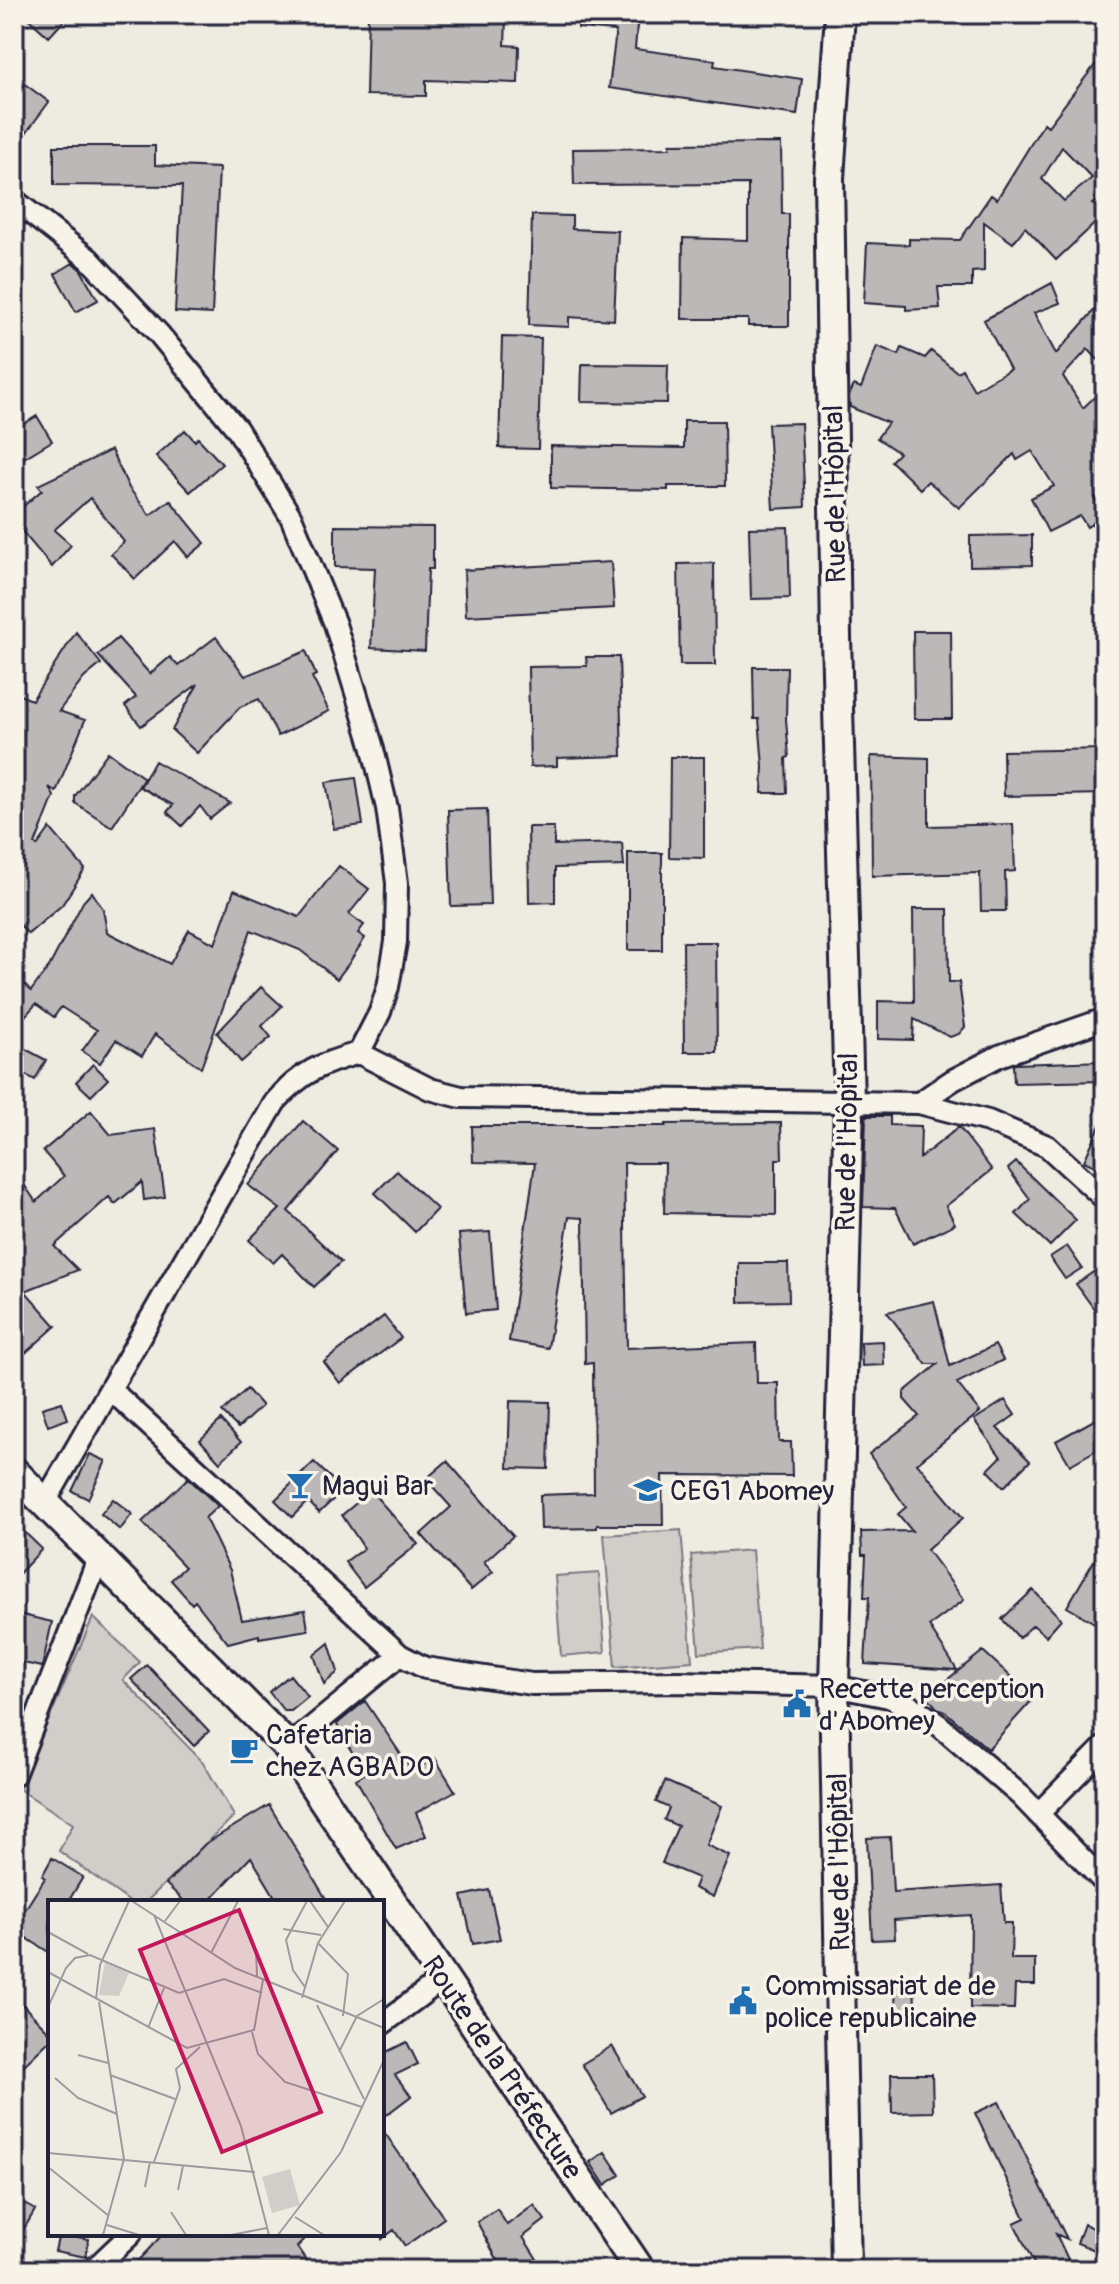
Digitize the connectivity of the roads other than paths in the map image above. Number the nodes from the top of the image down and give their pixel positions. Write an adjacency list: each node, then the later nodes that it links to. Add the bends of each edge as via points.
1 (840, 14): 5 (street, Rue de l'Hôpital, via 829,178)
2 (14, 200): 4 (street, via 89,259 237,429 291,517 324,598 372,745 397,883 396,942 388,987)
3 (1105, 1019): 6 (street, via 999,1056)
4 (359, 1053): 5 (street, via 430,1089 461,1097); 8 (street, via 307,1072 275,1102)
5 (849, 1101): 6 (street); 13 (street, Rue de l'Hôpital)
6 (919, 1103): 7 (street, via 988,1121 1047,1146)
7 (1105, 1199)
8 (111, 1390): 10 (street); 12 (street)
9 (14, 1472): 10 (street, Route de la Préfecture)
10 (44, 1504): 11 (street, Route de la Préfecture)
11 (98, 1559): 15 (street, Route de la Préfecture); 16 (street)
12 (400, 1655): 13 (street, via 425,1668 532,1684); 15 (street)
13 (834, 1686): 17 (street, via 889,1697 916,1709); 24 (street, Rue de l'Hôpital)
14 (1105, 1746): 17 (street)
15 (288, 1747): 19 (street, Route de la Préfecture)
16 (14, 1775)
17 (1038, 1814): 18 (street)
18 (1105, 1883)
19 (444, 1978): 20 (street); 23 (street, Route de la Préfecture)
20 (384, 2023)
21 (129, 2236): 22 (street)
22 (93, 2270)
23 (640, 2270)
24 (846, 2270)

